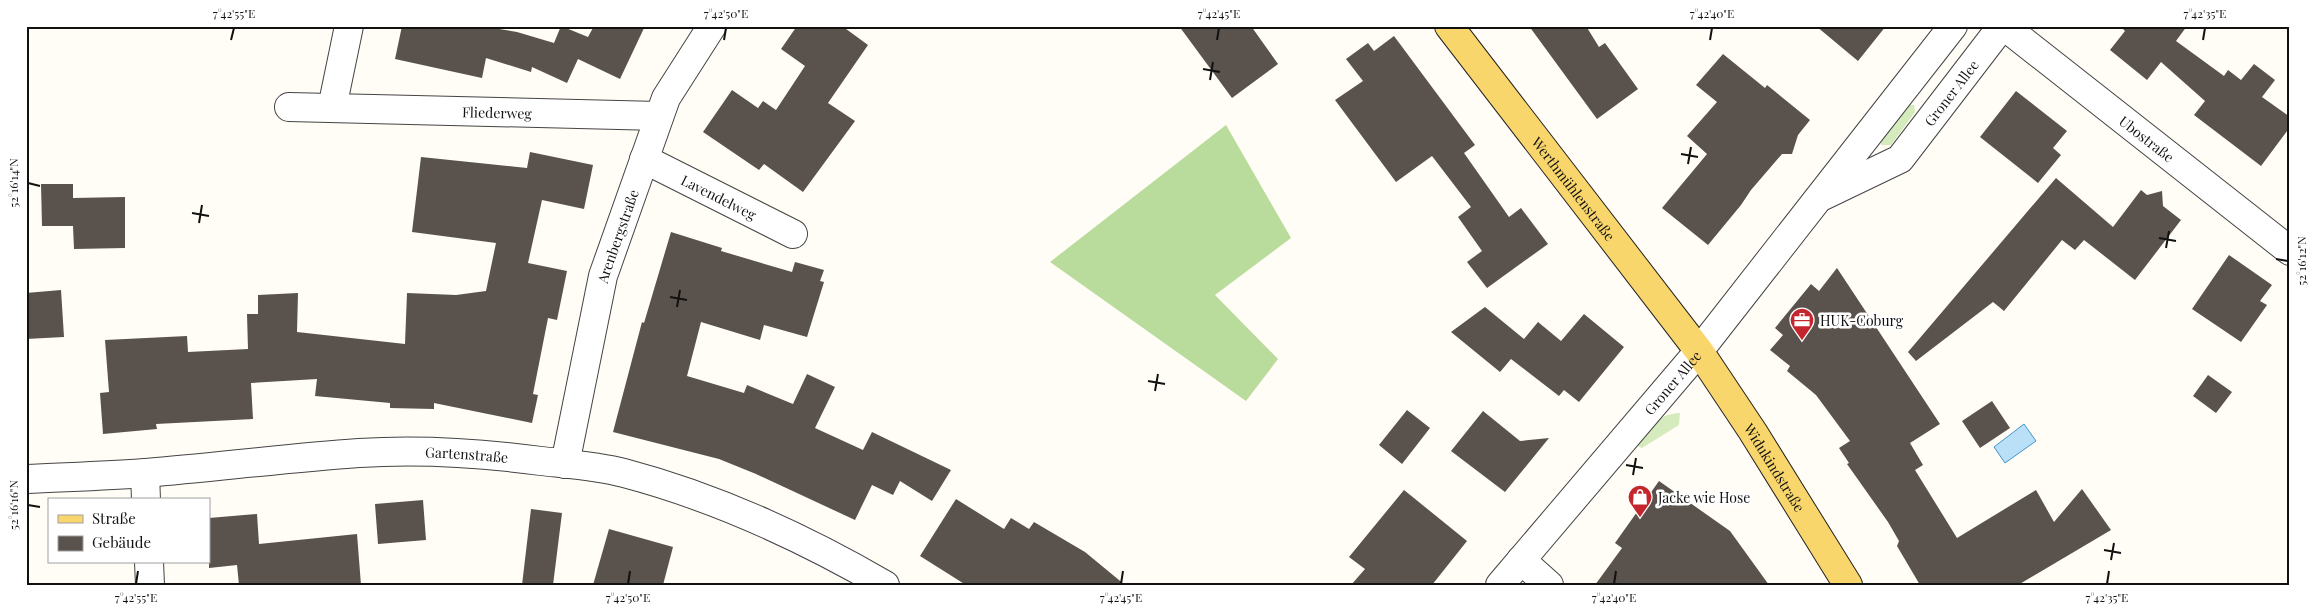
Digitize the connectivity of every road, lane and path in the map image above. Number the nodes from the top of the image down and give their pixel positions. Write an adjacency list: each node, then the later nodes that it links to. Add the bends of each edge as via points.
1 (349, 26): 7 (street)
2 (712, 26): 8 (street, Arenbergstraße, via 666,98)
3 (1449, 26): 13 (main road, Werthmühlenstraße)
4 (1953, 26): 10 (street, Groner Allee)
5 (2003, 26): 10 (street, Groner Allee, via 1900,159); 12 (street, Ubostraße)
6 (289, 107): 7 (street, Fliederweg)
7 (332, 108): 8 (street, Fliederweg)
8 (659, 116): 9 (street, Arenbergstraße)
9 (644, 159): 11 (street, Lavendelweg); 14 (street, Arenbergstraße, via 603,276)
10 (1817, 199): 13 (street, Groner Allee)
11 (793, 234)
12 (2290, 251)
13 (1699, 351): 18 (street, Groner Allee); 24 (main road, Widukindstraße, via 1754,432)
14 (565, 464): 15 (street, Gartenstraße, via 428,452 360,453); 21 (street, Gartenstraße, via 622,472 686,491 757,520)
15 (145, 473): 16 (street, Gartenstraße); 17 (street)
16 (26, 479)
17 (146, 498)
18 (1520, 560): 22 (street, Groner Allee); 23 (street)
19 (149, 564): 20 (street)
20 (150, 585)
21 (885, 585)
22 (1500, 585)
23 (1549, 585)
24 (1848, 585)

